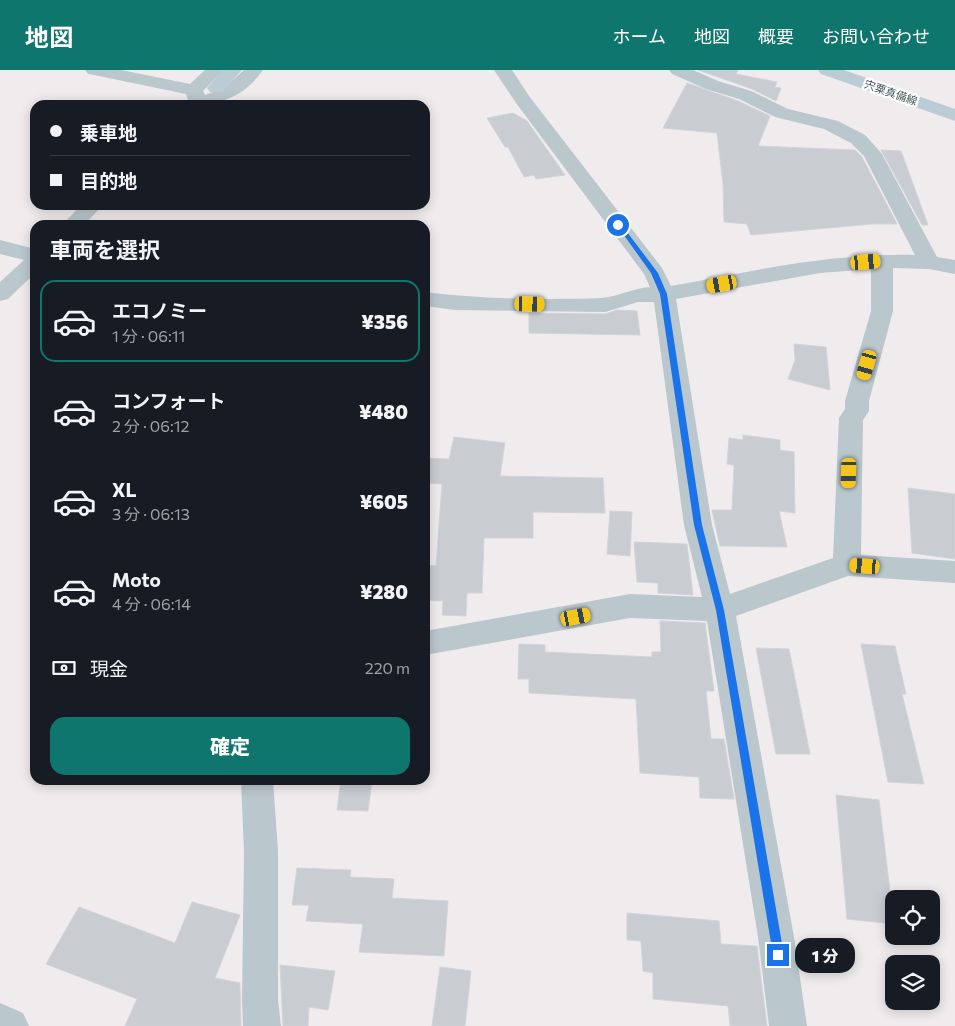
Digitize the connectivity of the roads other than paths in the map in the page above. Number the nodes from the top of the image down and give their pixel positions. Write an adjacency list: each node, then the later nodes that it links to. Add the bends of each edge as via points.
1 (94, 70): 8 (street)
2 (233, 70): 7 (main road)
3 (254, 70): 8 (street, via 230,92)
4 (503, 70): 19 (street, via 654,273)
5 (678, 70): 15 (street, via 746,95 782,113 831,125 858,139 872,154)
6 (827, 70): 9 (main road, 宍粟真備線)
7 (216, 79): 8 (street)
8 (197, 100)
9 (955, 114)
10 (88, 210): 11 (street)
11 (77, 220)
12 (0, 247): 13 (street)
13 (30, 255)
14 (882, 261): 15 (street); 19 (street, via 820,266); 21 (street, via 882,311 857,411 851,418)
15 (929, 262): 17 (street)
16 (30, 266): 18 (street)
17 (955, 266)
18 (0, 294)
19 (664, 294): 20 (street, via 637,295 605,305 455,303); 23 (street, via 698,525)
20 (430, 300)
21 (846, 565): 22 (street); 23 (street)
22 (955, 572)
23 (720, 610): 24 (street, via 630,606); 29 (street, via 776,937)
24 (430, 643)
25 (257, 785): 28 (street)
26 (0, 1022): 27 (street)
27 (10, 1026)
28 (262, 1026)
29 (788, 1026)

